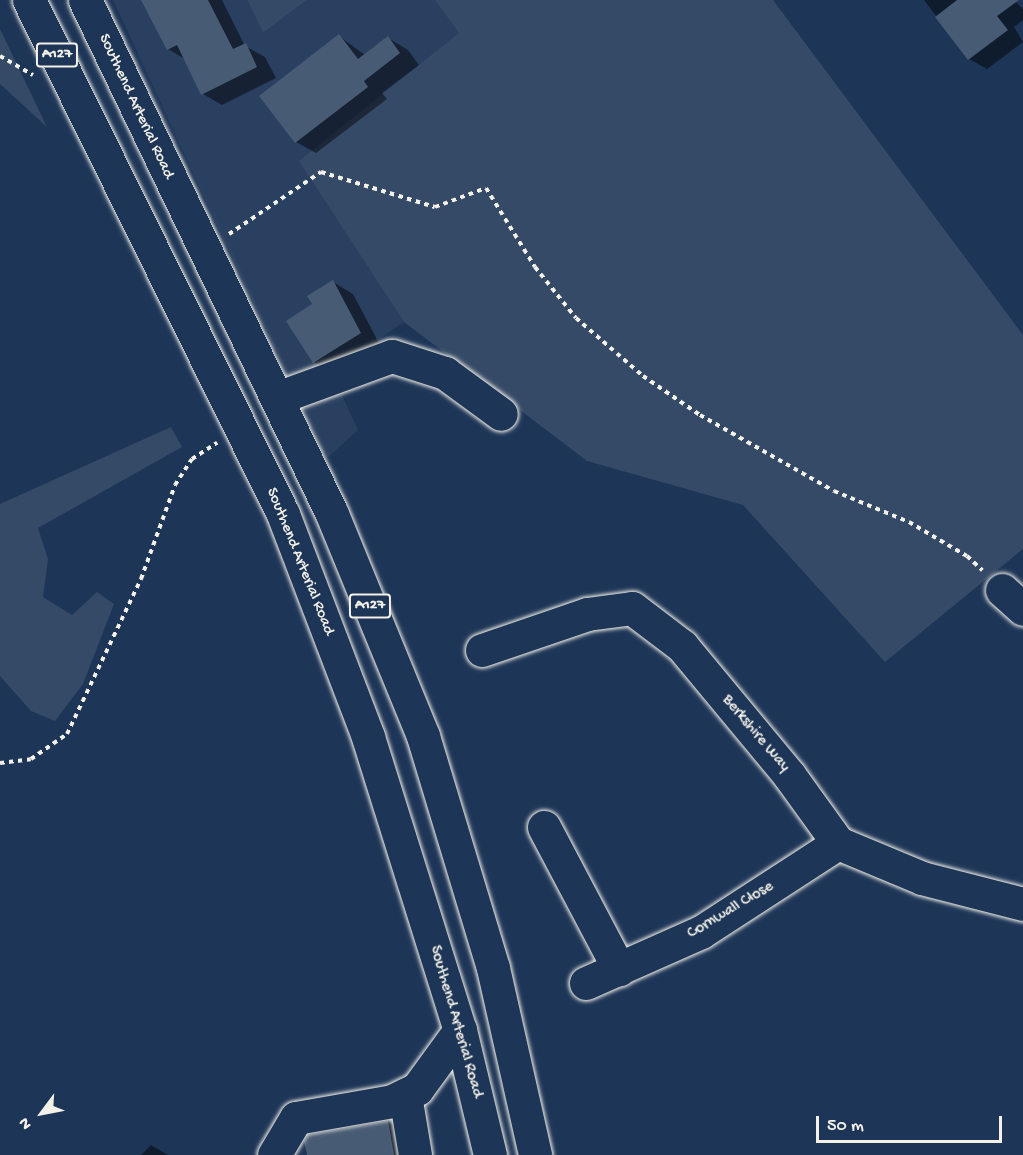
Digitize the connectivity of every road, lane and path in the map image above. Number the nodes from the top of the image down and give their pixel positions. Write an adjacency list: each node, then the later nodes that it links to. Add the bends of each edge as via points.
1 (29, 0): 8 (main road, Southend Arterial Road / A127)
2 (85, 0): 6 (main road, Southend Arterial Road / A127)
3 (0, 56): 4 (path)
4 (40, 79)
5 (224, 238): 9 (path, via 321,172 435,207 486,189 535,267 576,318 643,376 700,415 834,491 909,522 967,556)
6 (277, 398): 7 (main road, via 392,356 445,373); 22 (main road, Southend Arterial Road / A127, via 332,514 423,736 494,968)
7 (501, 414)
8 (240, 427): 11 (path, via 192,459 175,485 141,579 67,734 31,759); 17 (main road, Southend Arterial Road / A127, via 283,514 368,737)
9 (1013, 599)
10 (482, 650): 13 (main road, Berkshire Way, via 587,614 632,608 682,646 789,775)
11 (0, 763)
12 (544, 827): 15 (main road)
13 (838, 843): 14 (main road, via 922,878); 15 (main road, Cornwall Close, via 701,932)
14 (1023, 904)
15 (618, 969): 16 (main road, Cornwall Close)
16 (586, 983)
17 (460, 1030): 18 (main road, via 417,1089); 21 (main road, Southend Arterial Road / A127)
18 (405, 1095): 19 (main road, via 392,1101 296,1118); 20 (main road)
19 (274, 1155)
20 (415, 1155)
21 (490, 1155)
22 (535, 1155)

